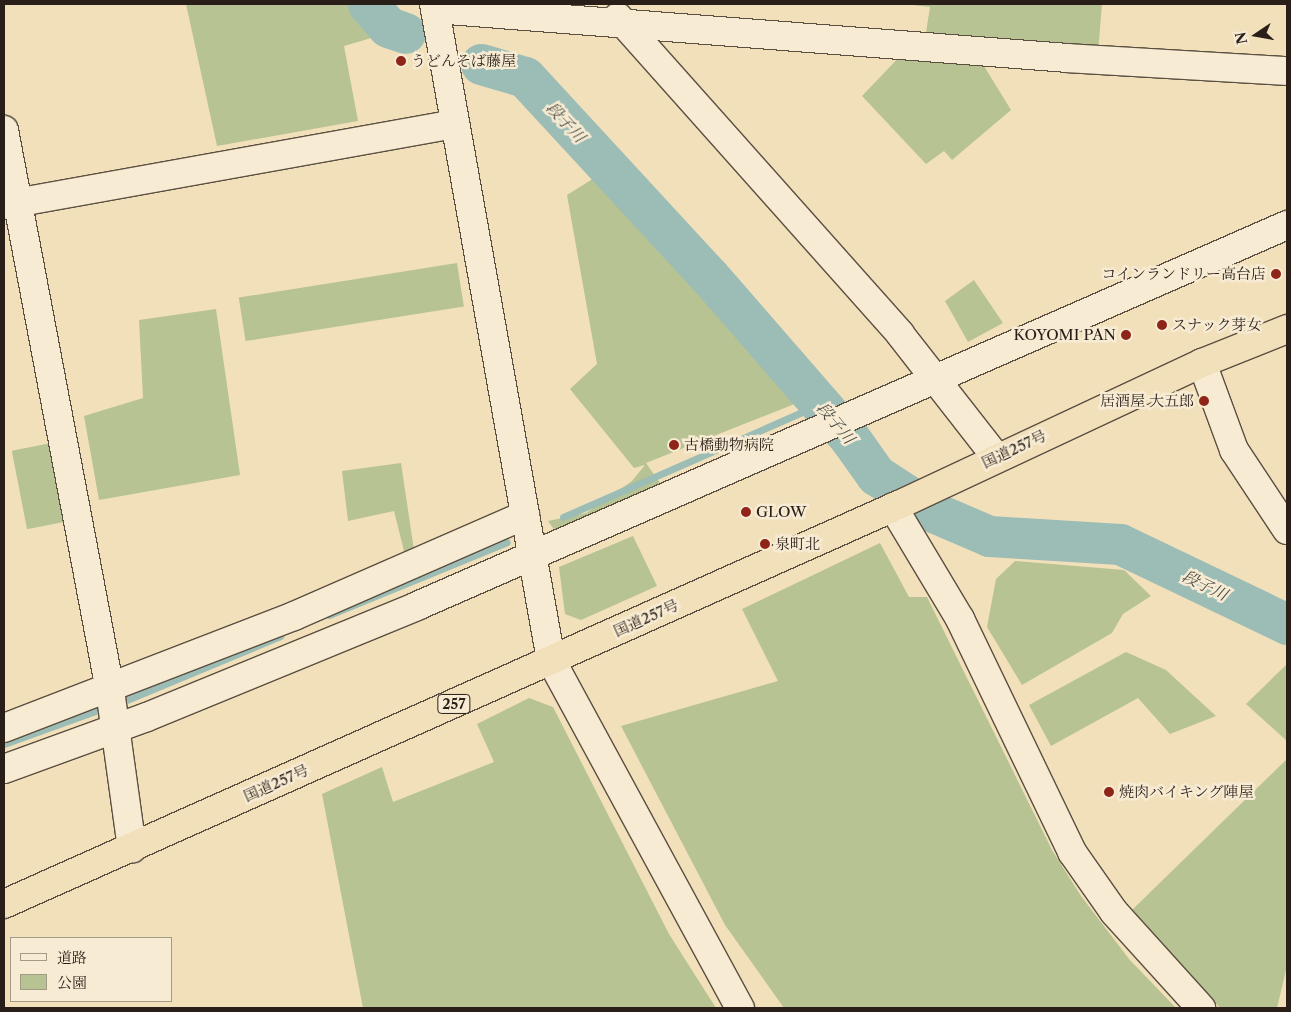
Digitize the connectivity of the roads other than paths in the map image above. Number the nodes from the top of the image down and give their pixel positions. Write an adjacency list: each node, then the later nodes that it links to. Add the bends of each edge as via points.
1 (606, 4): 3 (street)
2 (434, 7): 3 (street); 5 (street)
3 (624, 24): 4 (street); 11 (street)
4 (1287, 71)
5 (455, 124): 7 (street); 14 (street)
6 (4, 130): 7 (street)
7 (10, 204): 18 (street)
8 (1287, 225): 11 (street)
9 (1287, 329): 10 (highway, 国道257号 / 257)
10 (1202, 363): 12 (highway, 国道257号 / 257); 15 (street, via 1234,450)
11 (939, 381): 12 (street); 16 (street)
12 (996, 457): 13 (highway, 国道257号 / 257)
13 (898, 505): 17 (highway, 国道257号 / 257); 25 (street, via 960,620 1072,852 1114,912)
14 (525, 515): 16 (street); 18 (street, via 294,616)
15 (1287, 530)
16 (531, 553): 17 (street); 20 (street, via 417,606)
17 (551, 660): 22 (highway, 国道257号 / 257); 24 (street)
18 (110, 690): 19 (street); 20 (street)
19 (4, 728)
20 (114, 728): 21 (street); 22 (street)
21 (4, 769)
22 (132, 848): 23 (highway, 国道257号 / 257)
23 (4, 904)
24 (740, 1008)
25 (1201, 1008)

